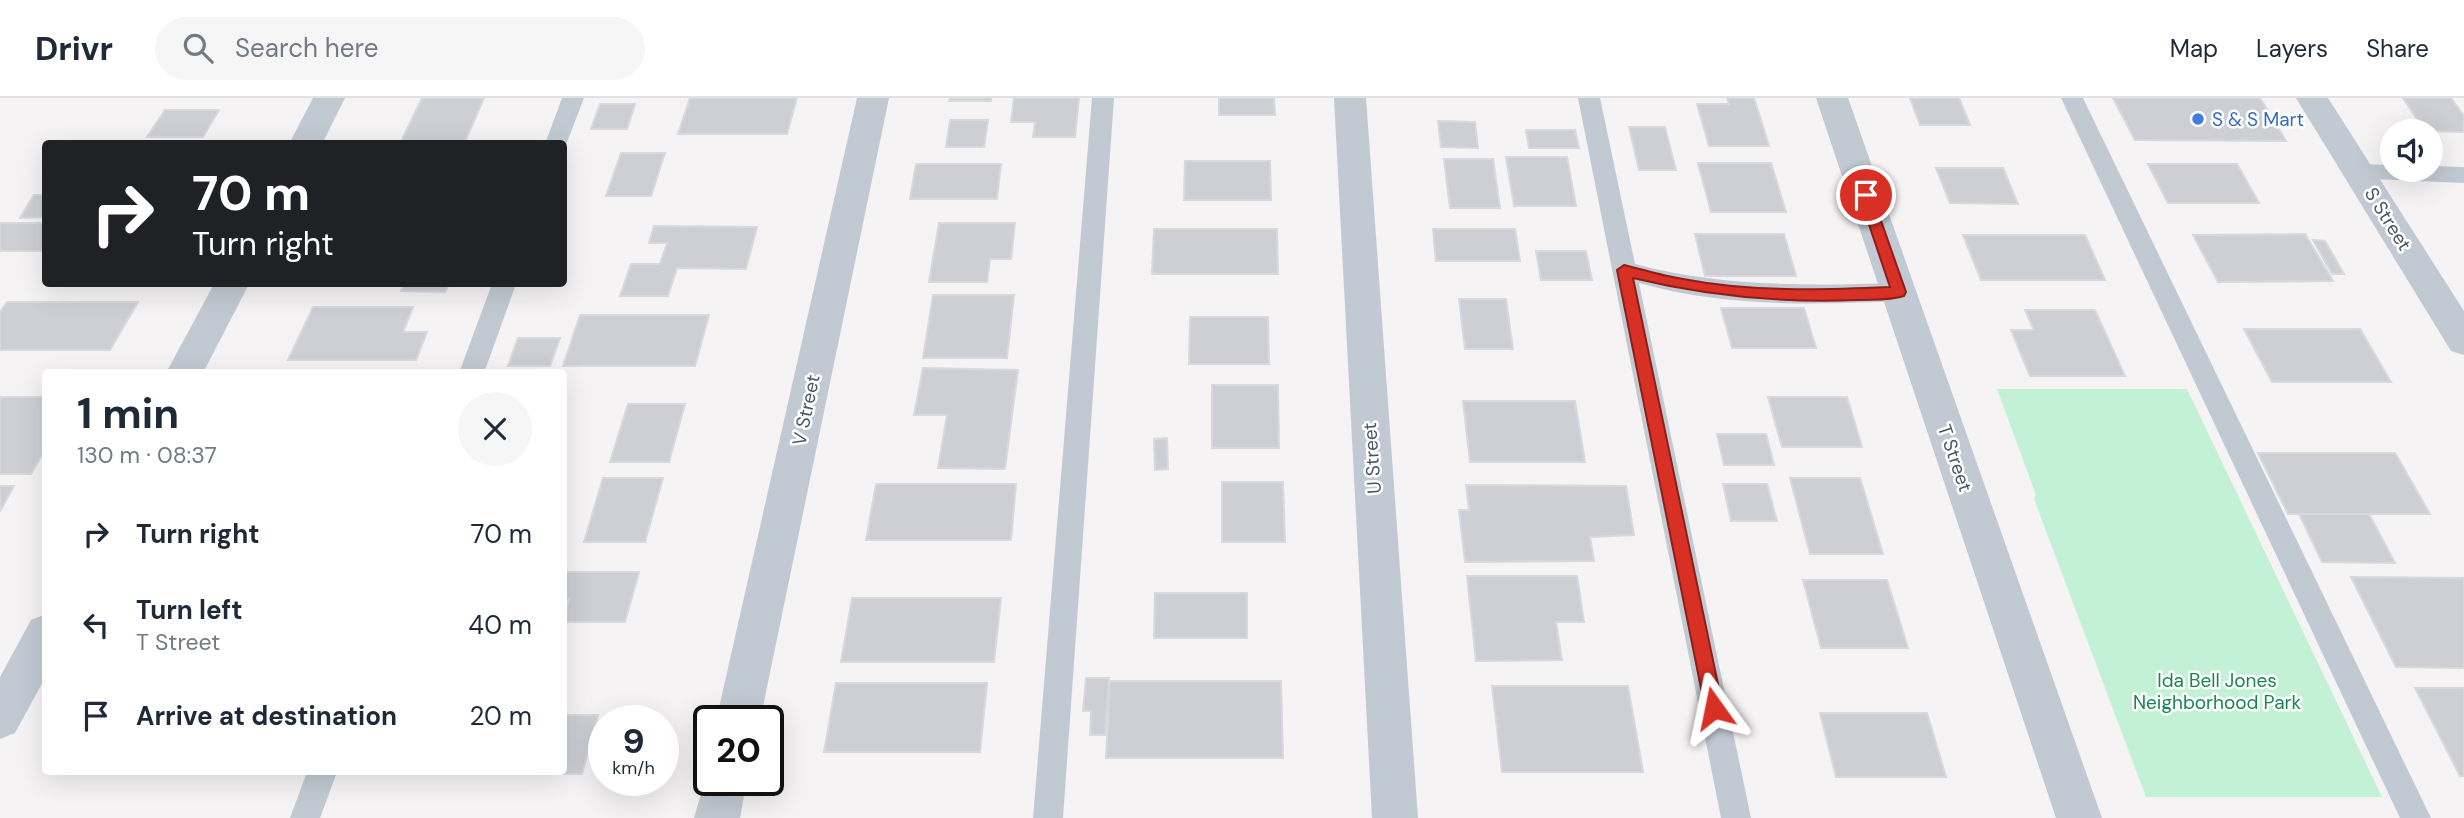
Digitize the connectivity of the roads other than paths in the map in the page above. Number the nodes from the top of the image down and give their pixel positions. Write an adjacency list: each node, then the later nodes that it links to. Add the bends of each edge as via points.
1 (329, 98): 10 (street)
2 (573, 98): 11 (lane)
3 (873, 98): 22 (street, V Street)
4 (1103, 98): 28 (lane)
5 (1349, 98): 29 (street, U Street)
6 (1589, 98): 14 (lane)
7 (1832, 98): 17 (street, T Street)
8 (2072, 98): 32 (lane)
9 (2312, 98): 12 (street, S Street)
10 (307, 140)
11 (557, 140)
12 (2358, 172): 13 (lane); 18 (street, S Street)
13 (2464, 175)
14 (1624, 270): 17 (lane, via 1682,285 1736,292); 30 (lane)
15 (229, 287): 19 (street)
16 (503, 287): 20 (lane)
17 (1899, 292): 31 (street, T Street)
18 (2464, 341)
19 (186, 369)
20 (472, 369)
21 (42, 640): 23 (street)
22 (741, 705)
23 (0, 719)
24 (321, 775): 26 (lane)
25 (722, 796): 27 (street)
26 (305, 818)
27 (717, 818)
28 (1048, 818)
29 (1395, 818)
30 (1736, 818)
31 (2079, 818)
32 (2416, 818)

